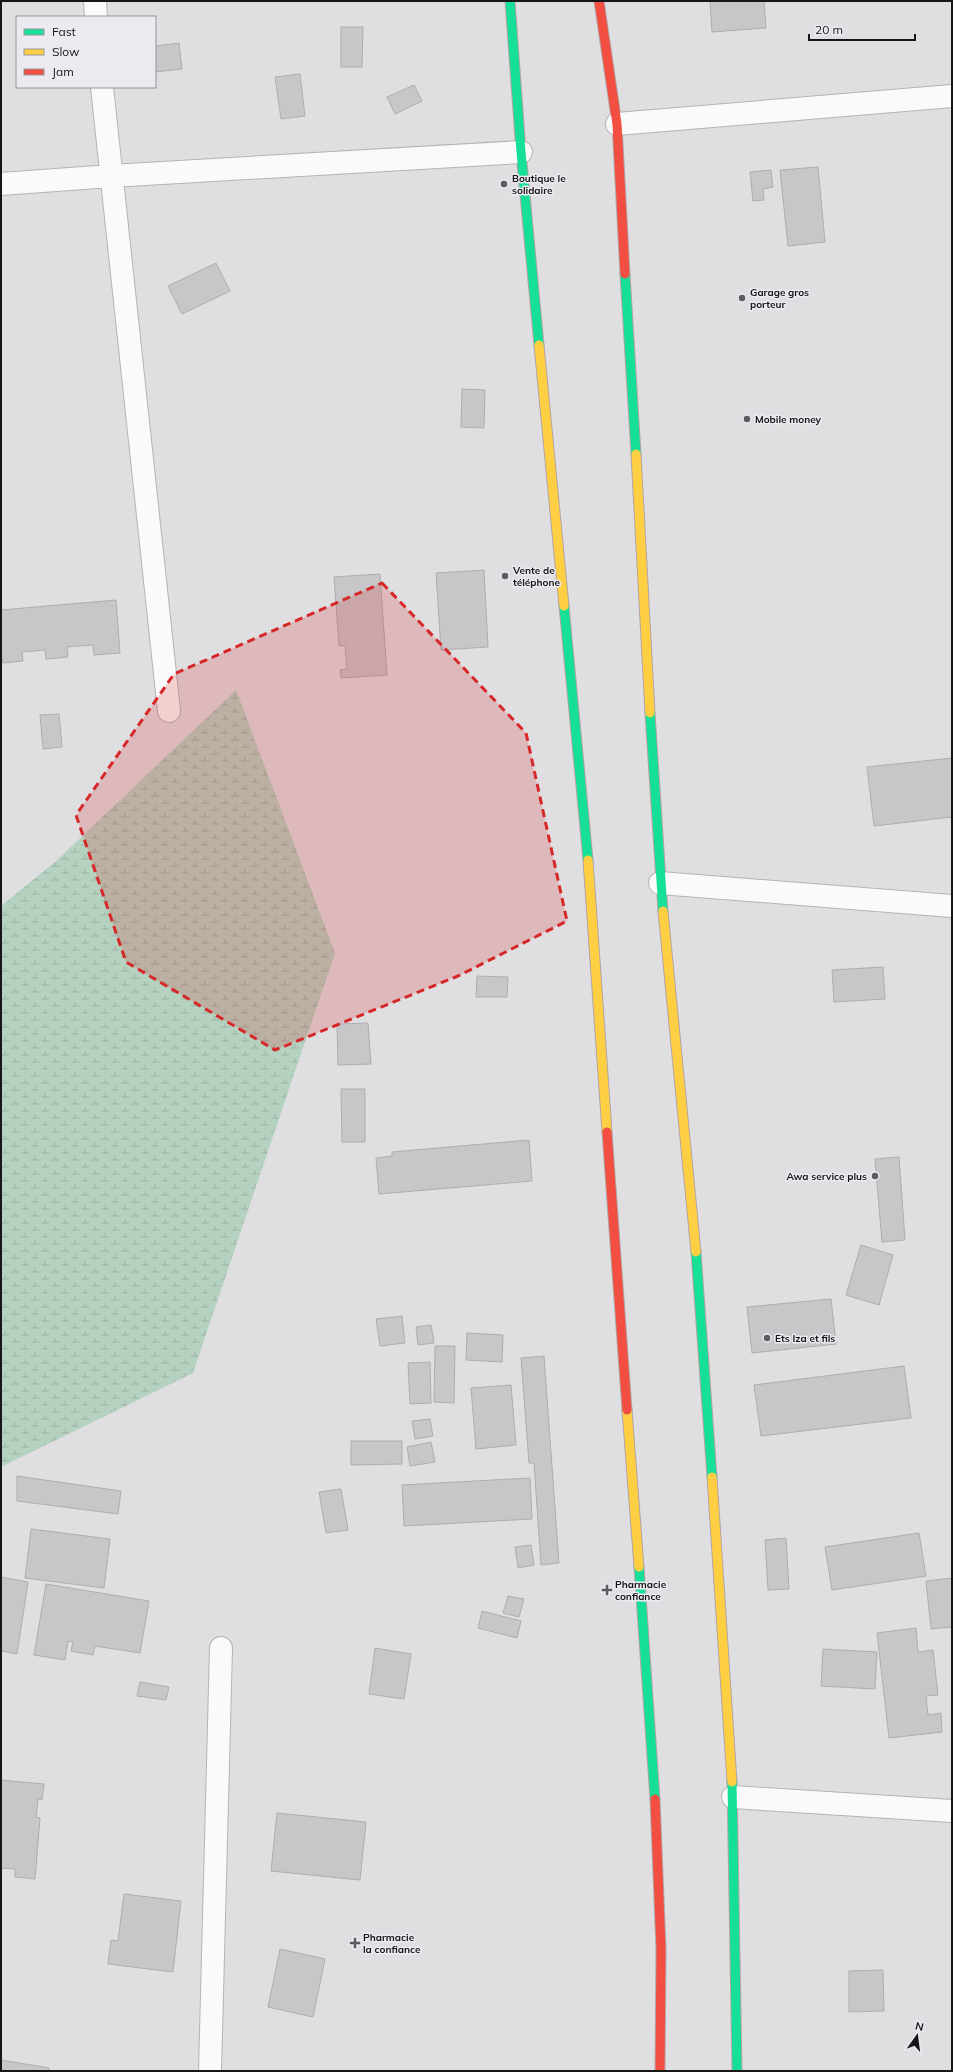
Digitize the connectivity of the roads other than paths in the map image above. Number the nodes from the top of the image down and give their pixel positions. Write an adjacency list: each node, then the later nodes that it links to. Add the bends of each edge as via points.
1 (94, 1): 4 (street)
2 (510, 1): 8 (main road)
3 (599, 1): 7 (main road)
4 (96, 16)
5 (102, 88): 9 (street)
6 (952, 96): 7 (street)
7 (617, 124): 12 (main road)
8 (521, 152): 9 (street); 18 (main road, via 587,845 655,1797 661,1949)
9 (111, 176): 10 (street); 11 (street)
10 (1, 184)
11 (169, 711)
12 (660, 883): 13 (street); 15 (main road, via 699,1287)
13 (952, 906)
14 (221, 1648): 17 (street)
15 (733, 1796): 16 (street); 19 (main road)
16 (952, 1811)
17 (210, 2071)
18 (660, 2071)
19 (737, 2071)

